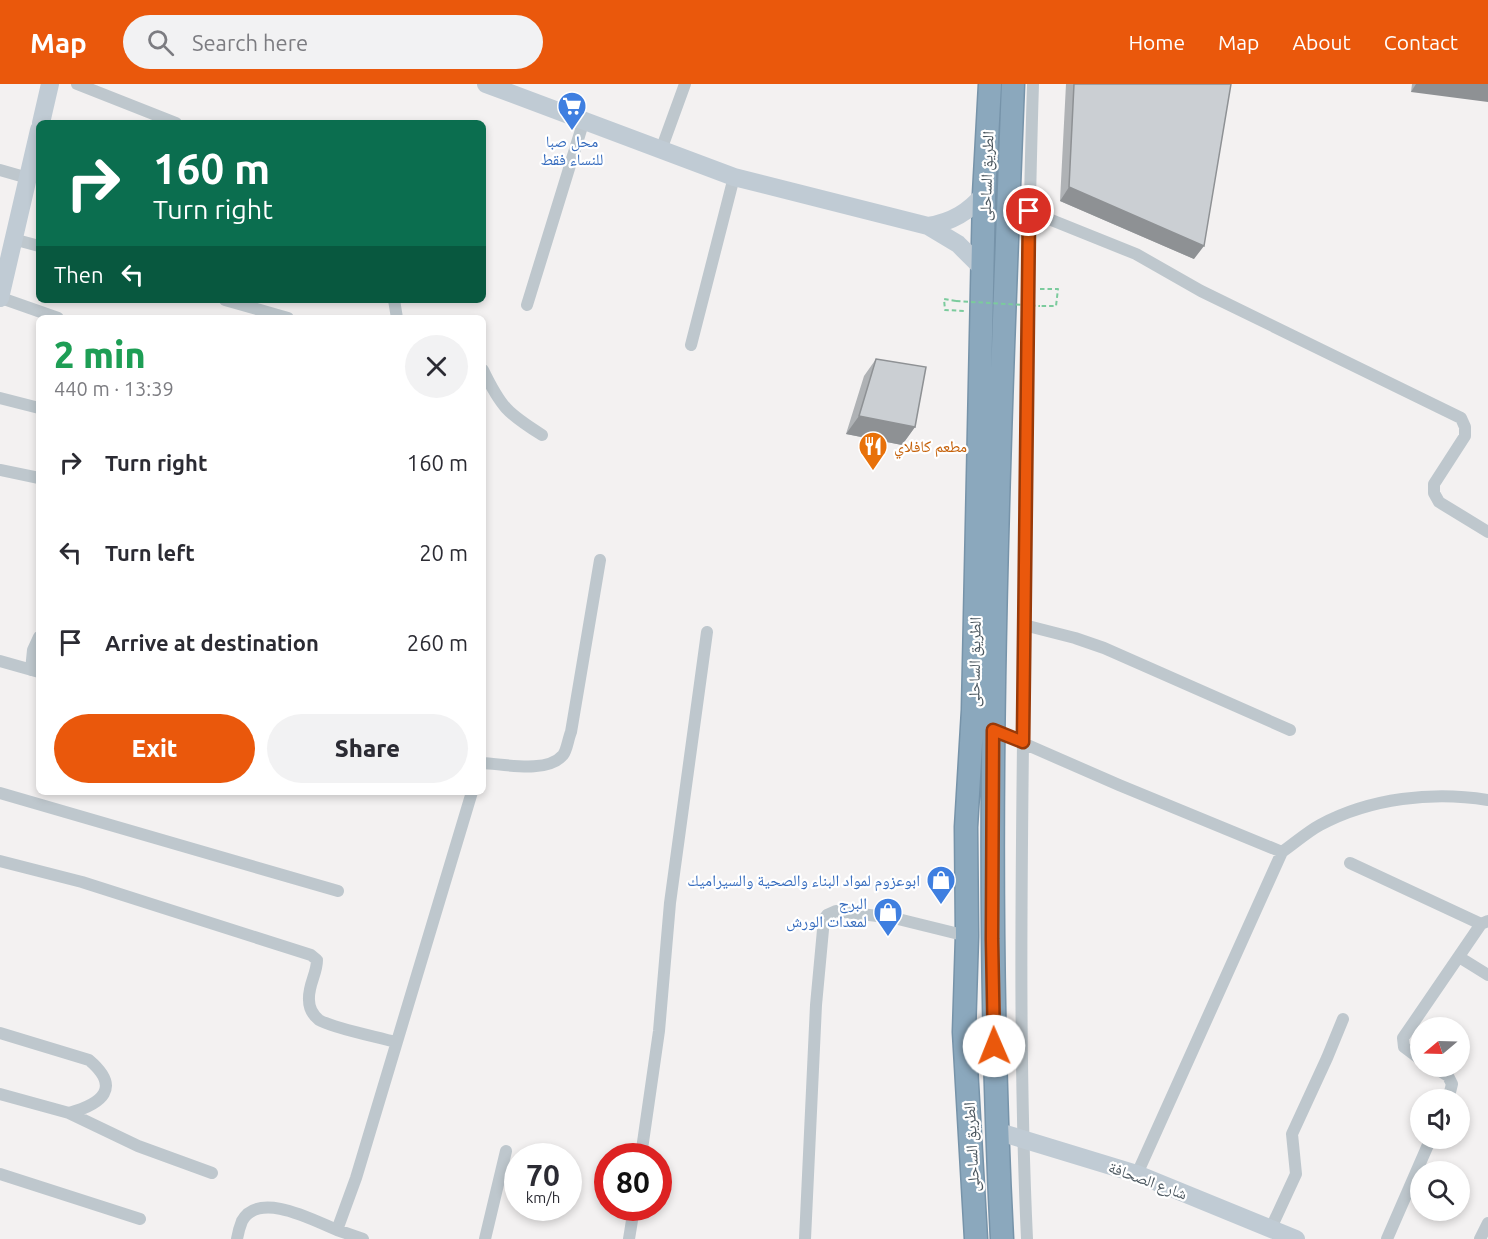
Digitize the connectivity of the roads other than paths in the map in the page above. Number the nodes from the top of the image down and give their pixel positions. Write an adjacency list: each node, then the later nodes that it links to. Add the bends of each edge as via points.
1 (50, 84): 8 (street)
2 (77, 84): 9 (street)
3 (486, 84): 10 (street)
4 (685, 84): 12 (street)
5 (990, 84): 16 (highway, الطريق الساحلى)
6 (1013, 84): 41 (highway, الطريق الساحلى)
7 (1032, 84): 17 (street)
8 (42, 120)
9 (168, 120)
10 (584, 120): 12 (street); 24 (street)
11 (36, 145): 15 (street)
12 (662, 150): 14 (street)
13 (0, 170): 15 (street)
14 (734, 177): 18 (street); 27 (street)
15 (28, 178): 19 (street)
16 (984, 194): 18 (street, via 960,216); 21 (highway, الطريق الساحلى)
17 (1029, 211): 34 (street, via 1136,254 1200,291 1461,418 1464,436 1434,484 1434,493 1439,502); 36 (street)
18 (928, 226): 21 (street, via 958,244)
19 (13, 239): 20 (street); 22 (street)
20 (36, 245)
21 (983, 269): 53 (highway, الطريق الساحلى, via 974,710 966,827)
22 (0, 299): 25 (street)
23 (236, 303): 26 (street)
24 (527, 305)
25 (49, 315)
26 (278, 315)
27 (691, 345)
28 (486, 376): 31 (street, via 501,405)
29 (0, 398): 30 (street)
30 (36, 407)
31 (542, 435)
32 (0, 470): 33 (street)
33 (36, 477)
34 (1488, 532)
35 (600, 560): 44 (street, via 571,732 563,755 548,764 526,767)
36 (1024, 625): 42 (street, via 1104,648); 43 (street)
37 (707, 632): 66 (street, via 669,903 659,1031)
38 (36, 644): 40 (street)
39 (0, 661): 40 (street)
40 (35, 671)
41 (993, 730): 43 (street); 64 (highway, الطريق الساحلى)
42 (1290, 730)
43 (1023, 742): 48 (street); 65 (street)
44 (486, 763)
45 (0, 793): 51 (street)
46 (471, 795): 60 (street)
47 (1488, 800): 48 (street, via 1448,795 1365,807 1320,825)
48 (1282, 852): 71 (street)
49 (0, 861): 60 (street, via 82,882 311,955 317,968 309,988 313,1014 326,1024)
50 (1350, 862): 52 (street)
51 (338, 891)
52 (1484, 922): 54 (street)
53 (967, 936): 82 (street, via 894,918 836,911 826,915 816,1005); 83 (highway, الطريق الساحلى, via 964,1032)
54 (1459, 957): 55 (street); 56 (street)
55 (1488, 975)
56 (1417, 1017)
57 (1343, 1018): 75 (street, via 1292,1134 1296,1174)
58 (1410, 1027): 61 (street, via 1402,1038)
59 (0, 1033): 63 (street, via 89,1060 100,1070 105,1082 102,1098)
60 (395, 1042): 76 (street)
61 (1410, 1052)
62 (0, 1094): 63 (street)
63 (69, 1113): 69 (street, via 138,1146)
64 (996, 1131): 65 (street, شارع الصحافة); 84 (highway, الطريق الساحلى)
65 (1023, 1138): 71 (street, شارع الصحافة); 85 (street)
66 (643, 1143)
67 (1426, 1149): 86 (street)
68 (504, 1158): 80 (street)
69 (212, 1173)
70 (0, 1174): 72 (street)
71 (1137, 1174): 75 (street, شارع الصحافة)
72 (140, 1219)
73 (632, 1221): 81 (street)
74 (1488, 1223): 87 (street)
75 (1271, 1228): 77 (street, شارع الصحافة)
76 (337, 1230): 78 (street, via 287,1208 270,1208 255,1210 243,1219); 79 (street)
77 (1293, 1238)
78 (237, 1239)
79 (363, 1239)
80 (484, 1239)
81 (629, 1239)
82 (805, 1239)
83 (976, 1239)
84 (1002, 1239)
85 (1027, 1239)
86 (1388, 1239)
87 (1480, 1239)

